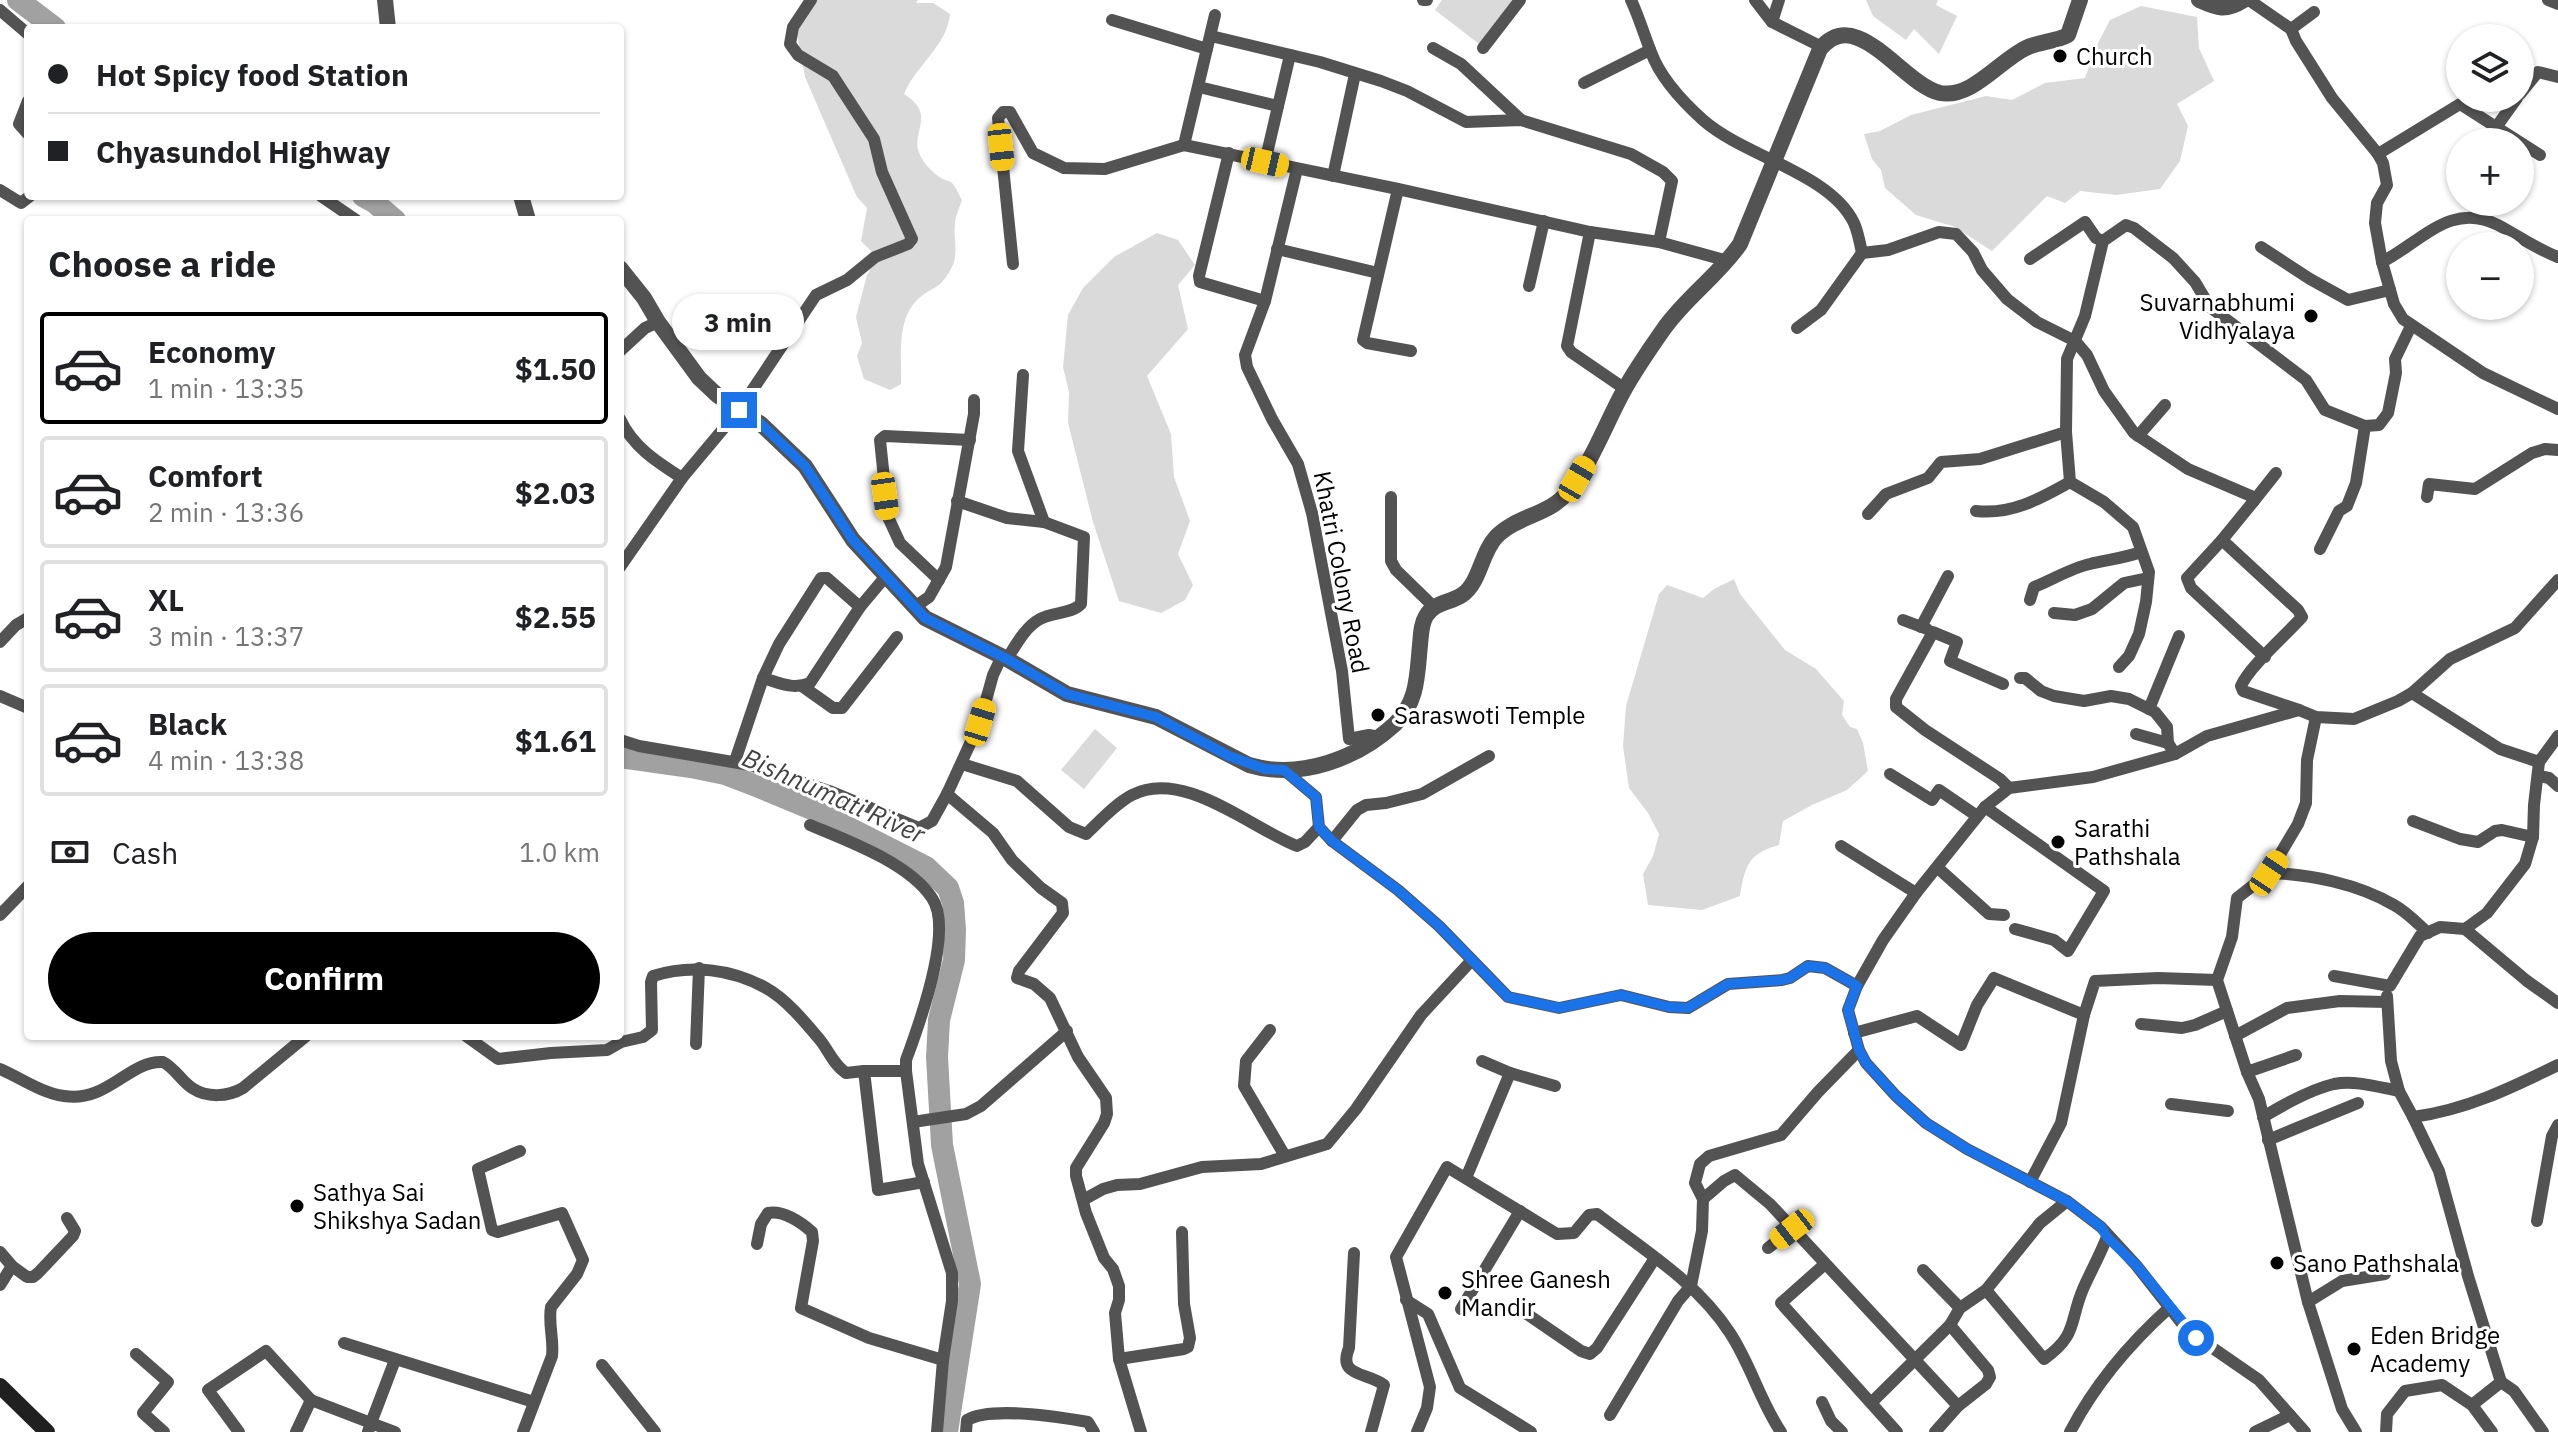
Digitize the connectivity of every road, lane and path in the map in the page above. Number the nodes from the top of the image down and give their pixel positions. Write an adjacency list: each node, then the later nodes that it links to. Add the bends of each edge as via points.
1 (385, 0): 17 (street)
2 (811, 0): 78 (street, via 793,27 790,44 798,55 833,76 874,139 882,172 912,239 816,295)
3 (1520, 0): 23 (street)
4 (1631, 0): 24 (street)
5 (1755, 0): 16 (street)
6 (1779, 0): 16 (street)
7 (2080, 0): 21 (street, via 2068,35 2025,48 1950,94 1916,82 1857,37 1839,35)
8 (2199, 0): 9 (street, via 2219,9)
9 (2246, 0): 18 (street)
10 (2548, 0): 11 (street)
11 (2558, 4)
12 (0, 10): 19 (street)
13 (2314, 12): 18 (street)
14 (1215, 15): 20 (street)
15 (1112, 20): 20 (street)
16 (1772, 22): 21 (street)
17 (388, 24)
18 (2291, 29): 39 (street, via 2332,98)
19 (24, 31)
20 (1209, 42): 25 (street); 30 (street)
21 (1822, 47): 42 (street)
22 (1433, 48): 34 (street, via 1461,64)
23 (1483, 48)
24 (1650, 50): 29 (street); 42 (street, via 1666,80 1704,120)
25 (1290, 55): 26 (street); 31 (street)
26 (1355, 74): 34 (street, via 1407,91 1466,122); 44 (street)
27 (2534, 77): 28 (street, via 2538,72)
28 (2558, 77)
29 (1584, 83)
30 (1199, 87): 31 (street); 37 (street)
31 (1278, 106): 41 (street)
32 (24, 111): 36 (street, via 19,124)
33 (2507, 112): 35 (street)
34 (1521, 120): 53 (street, via 1631,154 1663,172 1672,181)
35 (2497, 126): 39 (street, via 2460,104); 40 (street)
36 (24, 130)
37 (1184, 145): 38 (street); 61 (street, via 1105,169 1064,168 1033,153 1010,112 1003,112 998,118)
38 (1229, 153): 41 (street); 66 (street, via 1200,282)
39 (2378, 154): 60 (street, via 2387,185 2377,203 2375,223)
40 (2540, 155)
41 (1265, 162): 43 (street)
42 (1773, 162): 56 (street, via 1810,180 1844,208); 59 (street)
43 (1297, 169): 44 (street); 55 (street)
44 (1333, 176): 45 (street)
45 (1398, 189): 50 (street); 63 (street)
46 (0, 190): 47 (street, via 21,203)
47 (25, 200)
48 (327, 200): 49 (street)
49 (350, 216)
50 (1544, 221): 51 (street); 64 (street)
51 (1590, 232): 53 (street); 74 (street, via 1567,346)
52 (2103, 241): 58 (street, via 2085,222); 70 (street); 80 (street, via 2126,225 2134,228 2173,258 2210,307 2306,380 2325,410)
53 (1659, 242): 59 (street)
54 (2261, 247): 65 (street, via 2348,300)
55 (1277, 249): 63 (street); 66 (street)
56 (1862, 253): 69 (street, via 1821,310); 70 (street, via 1939,232 1956,234 2007,299)
57 (2558, 257): 60 (street, via 2482,217 2461,218 2430,231)
58 (2030, 259)
59 (1728, 261): 74 (street, via 1680,307)
60 (2382, 262): 65 (street)
61 (1013, 264)
62 (624, 273): 67 (street)
63 (1378, 273): 72 (street, via 1363,340)
64 (1529, 286)
65 (2390, 290): 68 (street)
66 (1265, 301): 130 (street, Khatri Colony Road, via 1245,355 1247,367 1298,464 1312,513 1342,671 1349,739)
67 (658, 322): 71 (street); 78 (street, via 699,378)
68 (2411, 326): 77 (street, via 2499,382); 80 (street, via 2395,359 2388,413 2379,425)
69 (1797, 328)
70 (2075, 341): 81 (street, via 2067,359); 82 (street)
71 (624, 347)
72 (1411, 351)
73 (1023, 375): 94 (street, via 1018,451)
74 (1625, 389): 107 (street, via 1567,494 1505,529 1488,548 1466,592)
75 (974, 400): 83 (street)
76 (2165, 405): 82 (street)
77 (2558, 409)
78 (739, 410): 86 (street); 99 (street, via 805,466 853,540)
79 (624, 426): 86 (street, via 652,459)
80 (2365, 426): 96 (street, via 2356,483)
81 (2066, 432): 87 (street); 93 (street, via 1980,459 1941,462 1928,478 1886,494)
82 (2138, 436): 91 (street, via 2188,469 2247,492)
83 (970, 440): 90 (street); 102 (street, via 880,440 888,517 900,543)
84 (2558, 450): 89 (street, via 2532,453 2475,489 2429,484)
85 (2276, 473): 91 (street)
86 (682, 478): 98 (street)
87 (2070, 482): 92 (street, via 2012,509); 97 (street, via 2133,527)
88 (1391, 497): 107 (street, via 1391,561)
89 (2427, 497)
90 (957, 501): 94 (street, via 1007,518); 102 (street)
91 (2253, 502): 95 (street)
92 (1976, 511)
93 (1868, 514)
94 (1044, 522): 116 (street, via 1084,537 1081,604 1034,622)
95 (2222, 540): 115 (street, via 2187,578 2191,588); 115 (street, via 2302,617)
96 (2320, 549)
97 (2141, 552): 101 (street); 104 (street, via 2089,564 2034,587)
98 (624, 561)
99 (886, 576): 105 (street); 106 (street)
100 (1948, 576): 111 (street)
101 (2148, 578): 108 (street, via 2124,583 2092,609 2075,615); 117 (street, via 2139,634)
102 (939, 580): 105 (street)
103 (2558, 580): 122 (street, via 2515,628 2450,659)
104 (2030, 600)
105 (916, 606): 116 (street, via 937,626)
106 (860, 607): 118 (street, via 821,578); 121 (street, via 810,683)
107 (1434, 607): 130 (street, via 1424,620 1412,702)
108 (2054, 613)
109 (24, 620): 114 (street)
110 (1903, 620): 111 (street)
111 (1927, 629): 120 (street, via 1957,642 1950,661); 141 (street, via 1896,707)
112 (2179, 636): 125 (street)
113 (897, 637): 121 (street, via 842,708 833,708)
114 (0, 642)
115 (2265, 657): 126 (street, via 2245,677 2243,691)
116 (1005, 658): 136 (street, via 993,675); 137 (street, via 1067,694 1156,717 1229,756)
117 (2119, 667)
118 (763, 678): 121 (street); 134 (street)
119 (2020, 678): 125 (street, via 2054,696 2084,701 2111,696)
120 (2003, 684)
121 (802, 686)
122 (2412, 693): 127 (street, via 2354,719); 135 (street, via 2500,749)
123 (0, 696): 124 (street)
124 (24, 706)
125 (2149, 709): 132 (street, via 2167,727)
126 (2299, 710): 127 (street); 132 (street)
127 (2316, 717): 151 (street, via 2306,803)
128 (2136, 734): 132 (street)
129 (2558, 736): 135 (street)
130 (1379, 737): 137 (street, via 1337,760)
131 (624, 741): 134 (street)
132 (2172, 749): 141 (street, via 2093,777)
133 (1489, 756): 148 (street, via 1422,794 1366,805)
134 (735, 761): 142 (street, via 832,792 919,828 932,821)
135 (2539, 762): 139 (street)
136 (962, 764): 142 (street); 146 (street, via 1017,781 1069,827 1086,834 1134,794 1166,787 1190,793 1297,846)
137 (1284, 770): 146 (street, via 1316,797)
138 (1890, 774): 143 (street, via 1932,800 1939,790)
139 (2539, 776): 140 (street); 147 (street)
140 (2558, 786)
141 (2009, 788): 143 (street)
142 (947, 794): 171 (street, via 1062,903 1063,913 1017,978 1050,998)
143 (1981, 812): 150 (street); 156 (street, via 2104,891 2068,951 2054,940)
144 (2413, 821): 147 (street, via 2478,842 2502,830)
145 (810, 825): 183 (street, via 909,874 936,906 938,955)
146 (1319, 827): 148 (street)
147 (2533, 837): 157 (street, via 2525,864 2487,913)
148 (1332, 841): 159 (street, via 1398,890)
149 (1841, 846): 153 (street)
150 (1938, 868): 153 (street); 155 (street, via 1989,914)
151 (2269, 873): 158 (street, via 2300,874 2376,896); 162 (street, via 2237,898 2232,937)
152 (24, 890): 154 (street)
153 (1916, 893): 163 (street)
154 (0, 915)
155 (2004, 915)
156 (2015, 929)
157 (2465, 929): 158 (street, via 2440,927); 166 (street)
158 (2428, 933): 164 (street, via 2420,936)
159 (1472, 960): 163 (street, via 1508,997 1559,1008 1621,995 1688,1008 1728,984 1782,980 1808,966 1825,968); 197 (street, via 1421,1015 1337,1135 1327,1144)
160 (699, 968): 175 (street, via 653,976 652,1030 607,1050 498,1059); 176 (street); 182 (street, via 767,989 822,1042 839,1069)
161 (2334, 976): 164 (street)
162 (2217, 980): 167 (street); 168 (street, via 2095,981)
163 (1857, 986): 172 (street, via 1848,1010)
164 (2390, 986): 165 (street)
165 (2387, 1002): 173 (street, via 2287,1008); 187 (street)
166 (2558, 1003)
167 (2227, 1011): 169 (street, via 2182,1028); 173 (street)
168 (2084, 1015): 172 (street, via 1994,978 1961,1045 1917,1016); 200 (street, via 2061,1123)
169 (2141, 1024)
170 (1270, 1030): 197 (street, via 1246,1061 1244,1086)
171 (1067, 1031): 193 (street, via 981,1106 966,1114); 202 (street, via 1107,1106 1104,1123 1076,1168)
172 (1854, 1033): 177 (street)
173 (2235, 1036): 184 (street)
174 (301, 1040): 181 (street, via 243,1088 228,1094 193,1089 157,1061 95,1095 72,1097 53,1094)
175 (472, 1040)
176 (696, 1044)
177 (1859, 1050): 200 (street, via 1926,1123); 201 (street, via 1781,1135 1709,1156 1700,1164 1695,1183)
178 (2296, 1055): 184 (street)
179 (1482, 1061): 185 (street)
180 (2558, 1065): 192 (street, via 2467,1106)
181 (0, 1069)
182 (864, 1071): 183 (street); 199 (street, via 878,1190)
183 (906, 1071): 193 (street)
184 (2247, 1072): 191 (street)
185 (1510, 1073): 186 (street); 198 (street)
186 (1555, 1086)
187 (2399, 1091): 191 (street, via 2334,1084); 192 (street)
188 (2358, 1103): 195 (street)
189 (2171, 1104): 190 (street)
190 (2228, 1111)
191 (2263, 1117): 195 (street)
192 (2413, 1117): 236 (street, via 2439,1171)
193 (917, 1121): 199 (street)
194 (2558, 1125): 206 (street)
195 (2268, 1140): 223 (street)
196 (520, 1151): 239 (street, via 478,1169 492,1230 562,1213 583,1260 551,1307 554,1345)
197 (1285, 1156): 202 (street, via 1117,1185)
198 (1466, 1178): 204 (street); 222 (street, via 1447,1167 1396,1257)
199 (924, 1182): 234 (street, via 952,1273)
200 (2030, 1182): 203 (street)
201 (1703, 1199): 207 (street, via 1735,1175); 220 (street)
202 (1083, 1200): 231 (street, via 1119,1286)
203 (2067, 1201): 209 (street); 221 (street, via 2040,1223)
204 (1520, 1211): 214 (street, via 1557,1234 1574,1233 1589,1215 1597,1214); 226 (street)
205 (67, 1218): 216 (street, via 73,1236 38,1273 27,1277)
206 (2537, 1221)
207 (1792, 1229): 211 (street); 215 (street)
208 (1182, 1232): 231 (street, via 1188,1347)
209 (2107, 1237): 221 (street, via 2082,1291 2070,1334 2044,1359); 225 (street)
210 (757, 1244): 234 (street, via 768,1213 802,1223 813,1241 801,1308 869,1338)
211 (1768, 1248)
212 (0, 1252): 216 (street)
213 (1354, 1253): 260 (street, via 1344,1359 1351,1371 1384,1385)
214 (1655, 1258): 220 (street); 227 (street, via 1590,1354)
215 (1825, 1264): 232 (street); 241 (street, via 1781,1303)
216 (12, 1266): 219 (street)
217 (1923, 1270): 224 (street)
218 (2385, 1274): 223 (street, via 2342,1281)
219 (0, 1285)
220 (1691, 1286): 244 (street); 263 (street, via 1729,1331)
221 (1986, 1290): 224 (street)
222 (1406, 1300): 261 (street, via 1430,1387); 262 (street, via 1428,1314 1460,1388)
223 (2308, 1302): 270 (street, via 2342,1409)
224 (1960, 1308): 228 (street)
225 (2169, 1308): 245 (street, via 2196,1338 2259,1380); 267 (street, via 2114,1364)
226 (1461, 1309)
227 (1521, 1310)
228 (1950, 1325): 232 (street); 243 (street, via 1990,1377)
229 (344, 1343): 233 (street)
230 (136, 1354): 249 (street, via 168,1382 143,1413)
231 (1119, 1359): 259 (street)
232 (1915, 1359): 241 (street); 243 (street)
233 (395, 1360): 239 (street); 247 (street)
234 (943, 1360): 255 (street)
235 (602, 1365): 254 (street)
236 (2501, 1382): 242 (street); 273 (street, via 2514,1391)
237 (0, 1386): 248 (main road)
238 (311, 1400): 247 (street); 250 (street, via 266,1351 208,1390); 251 (street)
239 (534, 1402): 253 (street)
240 (1822, 1402): 264 (street)
241 (1872, 1402): 265 (street)
242 (2472, 1405): 271 (street, via 2442,1385 2405,1391 2387,1414); 272 (street)
243 (1958, 1406): 266 (street)
244 (1610, 1415)
245 (2290, 1415): 268 (street); 269 (street)
246 (1060, 1417): 256 (street, via 980,1414 967,1420); 257 (street); 258 (street, via 1088,1422)
247 (369, 1428): 252 (street)
248 (47, 1432)
249 (164, 1432)
250 (239, 1432)
251 (296, 1432)
252 (395, 1432)
253 (523, 1432)
254 (655, 1432)
255 (937, 1432)
256 (966, 1432)
257 (1056, 1432)
258 (1094, 1432)
259 (1141, 1432)
260 (1371, 1432)
261 (1417, 1432)
262 (1531, 1432)
263 (1781, 1432)
264 (1842, 1432)
265 (1897, 1432)
266 (1935, 1432)
267 (2070, 1432)
268 (2255, 1432)
269 (2305, 1432)
270 (2356, 1432)
271 (2386, 1432)
272 (2492, 1432)
273 (2543, 1432)

